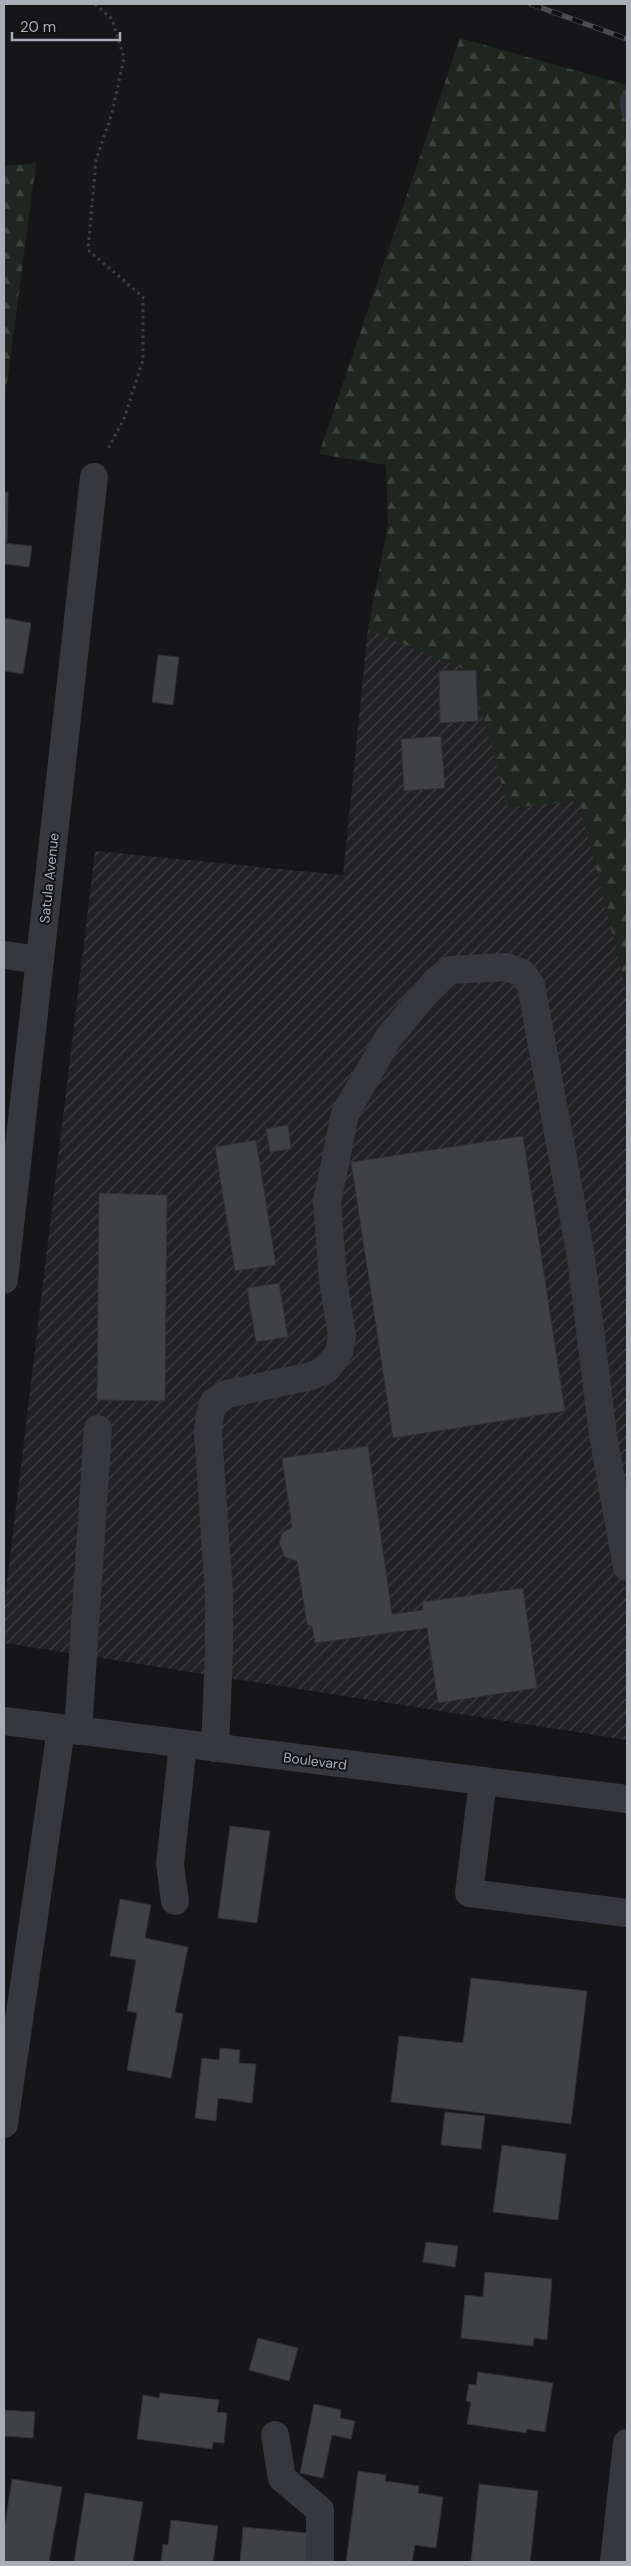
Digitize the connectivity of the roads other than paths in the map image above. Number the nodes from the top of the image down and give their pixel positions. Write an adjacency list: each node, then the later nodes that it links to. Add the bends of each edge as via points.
1 (94, 477): 3 (street, Satula Avenue)
2 (4, 955): 3 (street)
3 (40, 960): 4 (street, Satula Avenue)
4 (4, 1280)
5 (98, 1428): 8 (street)
6 (627, 1567): 10 (street, via 603,1434 581,1257 531,985 522,973 507,967 450,970 436,981 389,1037 345,1114 327,1202 333,1280 342,1335 339,1352 327,1369 311,1376 227,1394 214,1402 210,1414 208,1451 219,1595)
7 (4, 1721): 8 (street, Boulevard)
8 (70, 1730): 9 (street, Boulevard); 15 (street)
9 (183, 1744): 10 (street, Boulevard); 13 (street, via 170,1864)
10 (215, 1748): 11 (street, Boulevard)
11 (483, 1782): 12 (street, Boulevard); 14 (street, via 469,1893)
12 (627, 1799)
13 (175, 1901)
14 (627, 1913)
15 (4, 2124)
16 (275, 2435): 18 (street, via 282,2478 320,2510)
17 (627, 2443): 19 (street)
18 (320, 2562)
19 (614, 2562)

